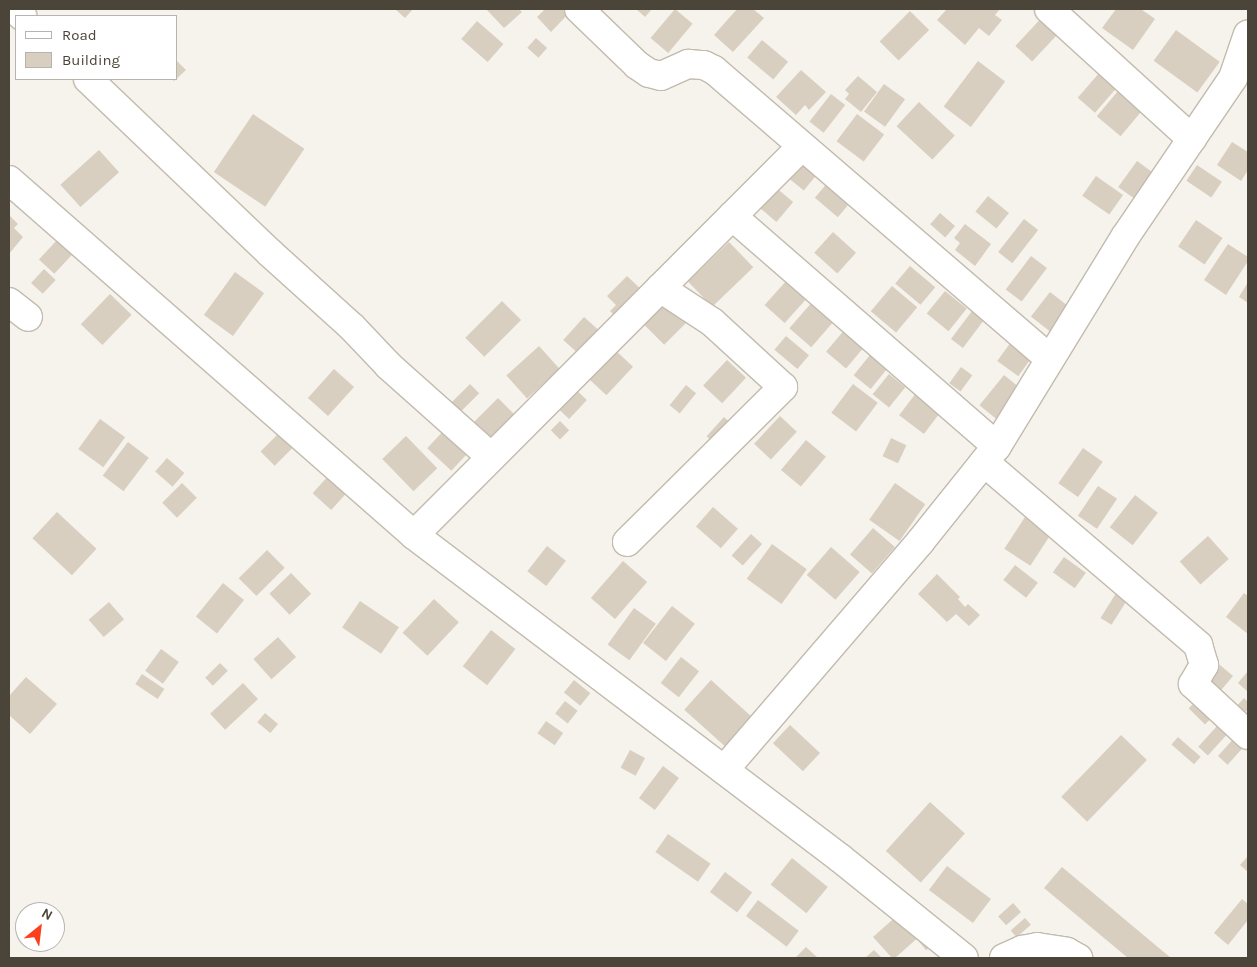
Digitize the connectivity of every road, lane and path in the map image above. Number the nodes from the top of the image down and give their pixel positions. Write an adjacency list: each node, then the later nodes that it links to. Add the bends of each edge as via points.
1 (579, 9): 6 (street, via 649,73 661,76 688,64 704,65 714,70)
2 (1049, 9): 5 (street)
3 (1248, 34): 5 (street, via 1232,78)
4 (89, 80): 12 (street, via 396,372)
5 (1192, 139): 10 (street, via 1125,237)
6 (802, 146): 8 (street); 10 (street)
7 (9, 180): 13 (street)
8 (732, 216): 9 (street); 11 (street)
9 (660, 288): 12 (street); 14 (street, via 712,322 784,387)
10 (1050, 359): 11 (street)
11 (990, 454): 15 (street, via 1198,646 1204,665 1193,684); 16 (street, via 920,542)
12 (491, 457): 13 (street)
13 (414, 535): 16 (street)
14 (627, 542)
15 (1248, 735)
16 (724, 770): 17 (street)
17 (964, 958)
18 (1004, 958): 19 (street, via 1037,947 1067,952)
19 (1078, 958)

